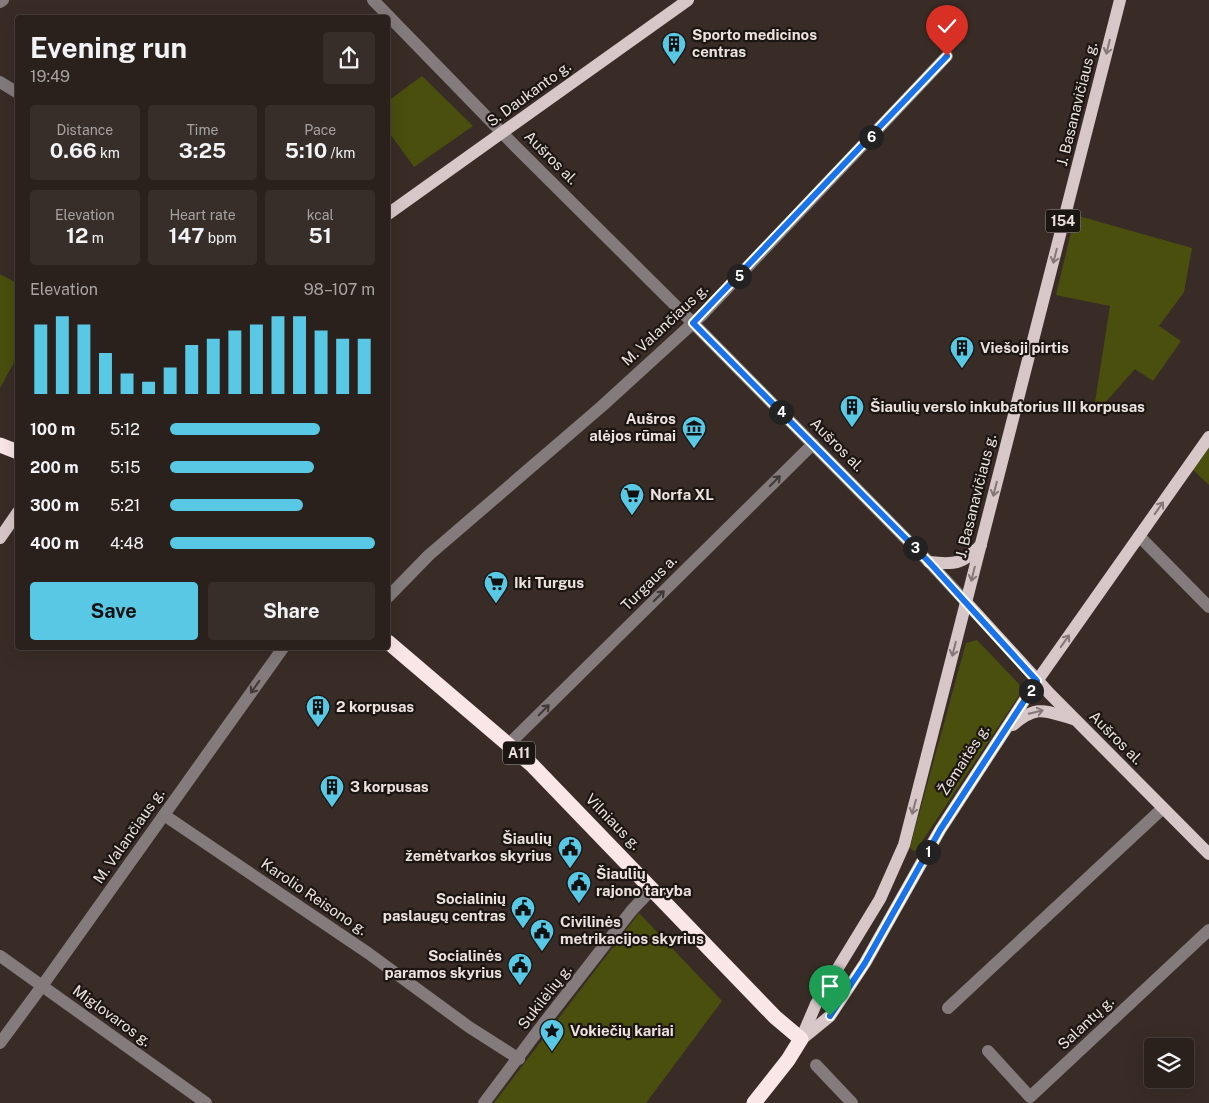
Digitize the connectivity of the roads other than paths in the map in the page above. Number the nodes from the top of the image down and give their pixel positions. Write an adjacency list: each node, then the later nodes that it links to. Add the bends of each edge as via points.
1 (372, 0): 4 (street, Aušros al.)
2 (688, 0): 9 (main road, S. Daukanto g.)
3 (1120, 0): 19 (main road, J. Basanavičiaus g. / 154, one-way to 19)
4 (387, 15)
5 (390, 18): 9 (street, Aušros al.)
6 (947, 56): 11 (street, M. Valančiaus g.)
7 (0, 82): 8 (street)
8 (15, 91)
9 (502, 132): 10 (main road, S. Daukanto g.); 11 (street, Aušros al.)
10 (390, 213)
11 (693, 323): 13 (street, Aušros al.); 21 (street, M. Valančiaus g., via 429,556)
12 (1209, 437): 17 (main road, Žemaitės g., one-way to 12)
13 (813, 444): 20 (street, Aušros al.); 29 (street, Turgaus a., one-way to 13)
14 (0, 445): 15 (highway)
15 (15, 451)
16 (15, 516): 18 (main road)
17 (1139, 536): 23 (street); 26 (main road, Žemaitės g., one-way to 17)
18 (0, 538)
19 (981, 545): 20 (main road, via 969,557 954,564); 22 (main road, J. Basanavičiaus g. / 154, one-way to 22)
20 (929, 562): 22 (street, Aušros al.)
21 (390, 595)
22 (966, 602): 26 (main road, Aušros al.); 38 (main road, J. Basanavičiaus g. / 154, one-way to 38, via 904,845 880,899 816,1004)
23 (1209, 607)
24 (390, 644): 29 (highway, Vilniaus g. / A11)
25 (282, 650): 31 (street, M. Valančiaus g., one-way to 31)
26 (1037, 681): 27 (main road, Aušros al.); 28 (main road, Žemaitės g.)
27 (1075, 719): 28 (main road, one-way to 27, via 1024,716 1042,710); 30 (main road, Aušros al.)
28 (1003, 734): 38 (main road, Žemaitės g., via 940,830 865,963 830,1016)
29 (509, 744): 33 (highway, Vilniaus g. / A11)
30 (1163, 808): 32 (main road, Aušros al.); 37 (street)
31 (164, 815): 36 (street, M. Valančiaus g.); 41 (street, Karolio Reisono g.)
32 (1209, 854)
33 (652, 889): 38 (highway, Vilniaus g. / A11, via 775,1017); 41 (street, Sukilėlių g., via 632,910)
34 (1209, 930): 40 (street, Salantų g., via 1030,1097)
35 (0, 956): 36 (street, Miglovaros g.)
36 (42, 986): 39 (street, M. Valančiaus g.); 43 (street, Miglovaros g.)
37 (948, 1008)
38 (801, 1039): 45 (highway, Žemaitės g.)
39 (0, 1043)
40 (988, 1051)
41 (519, 1059): 44 (street, Sukilėlių g.)
42 (816, 1065): 46 (street)
43 (206, 1103)
44 (484, 1103)
45 (754, 1103)
46 (852, 1103)

